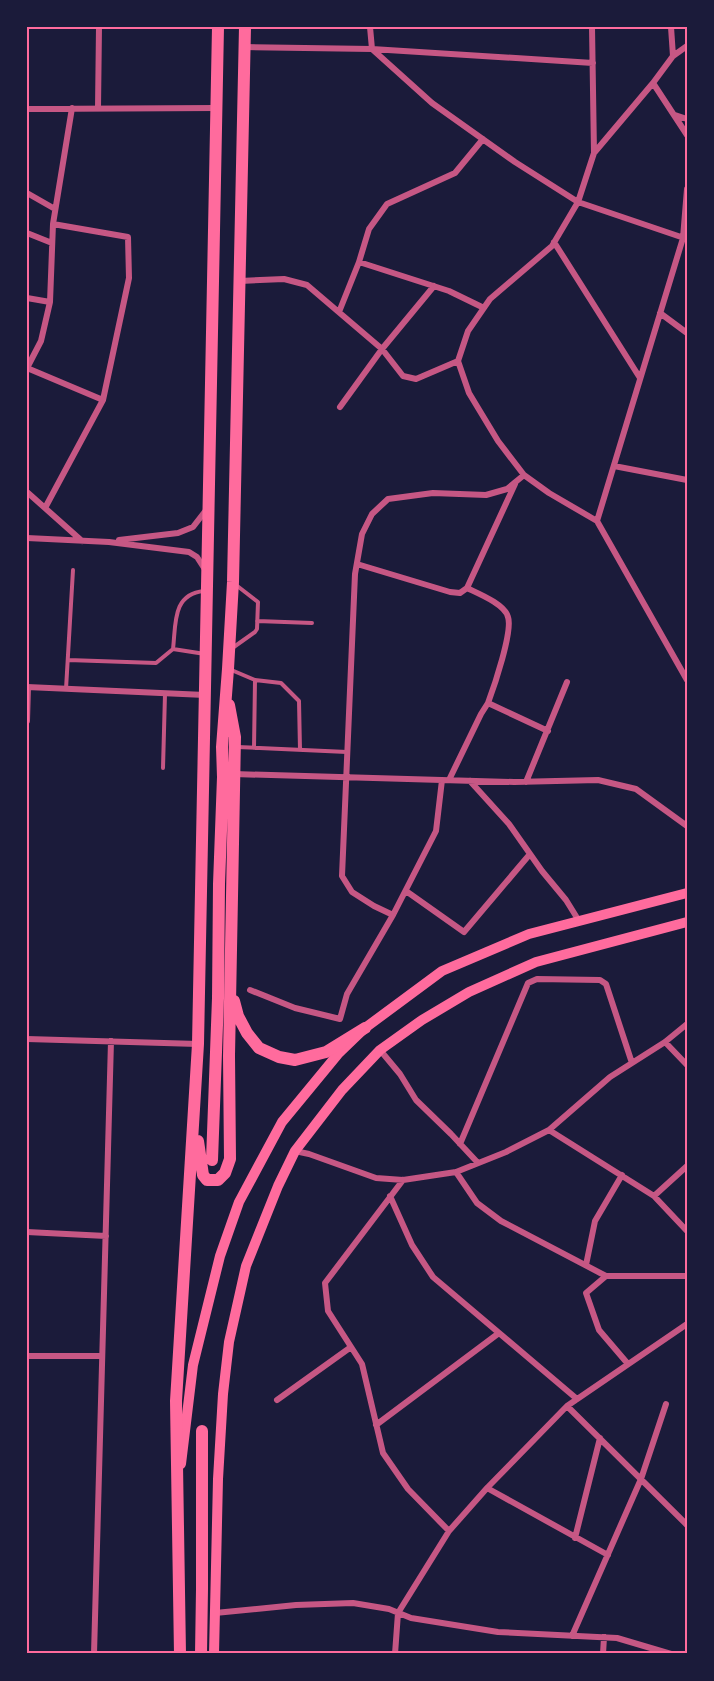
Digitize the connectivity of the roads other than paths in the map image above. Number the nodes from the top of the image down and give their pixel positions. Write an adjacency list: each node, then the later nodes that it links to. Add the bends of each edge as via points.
1 (99, 27): 14 (street)
2 (218, 27): 15 (main road)
3 (245, 27): 8 (main road)
4 (370, 27): 9 (street)
5 (592, 27): 11 (street)
6 (671, 27): 10 (street)
7 (687, 46): 10 (street)
8 (245, 47): 9 (street); 32 (main road)
9 (372, 49): 11 (street); 20 (street, via 432,104)
10 (673, 56): 12 (street)
11 (593, 63): 21 (street)
12 (653, 83): 17 (street); 21 (street)
13 (72, 108): 14 (street); 16 (street); 25 (street)
14 (98, 108): 15 (street)
15 (216, 108): 52 (main road)
16 (27, 109)
17 (675, 115): 18 (street); 19 (street)
18 (687, 119)
19 (687, 135)
20 (483, 139): 24 (street); 31 (street, via 455,172 387,204 369,229)
21 (594, 153): 24 (street)
22 (687, 189): 28 (street)
23 (27, 193): 25 (street)
24 (578, 202): 28 (street); 29 (street)
25 (55, 209): 26 (street)
26 (53, 225): 30 (street); 44 (street, via 128,237 129,278)
27 (27, 233): 30 (street)
28 (685, 238): 38 (street)
29 (554, 242): 36 (street); 43 (street)
30 (52, 243): 35 (street)
31 (359, 262): 33 (street); 37 (street)
32 (239, 281): 37 (street, via 284,279 306,285); 60 (main road)
33 (434, 285): 36 (street); 40 (street)
34 (27, 298): 35 (street)
35 (50, 302): 42 (street, via 41,341)
36 (484, 308): 41 (street, via 468,331)
37 (339, 312): 40 (street)
38 (660, 313): 39 (street); 43 (street)
39 (687, 333)
40 (382, 349): 41 (street, via 403,376 416,379); 45 (street)
41 (458, 361): 47 (street, via 469,393)
42 (27, 368): 44 (street)
43 (640, 378): 46 (street)
44 (103, 400): 51 (street)
45 (340, 407)
46 (614, 466): 49 (street); 53 (street)
47 (524, 475): 48 (street); 53 (street)
48 (517, 480): 57 (street, via 507,489 486,495 433,493 388,499 372,514 362,534); 61 (street)
49 (687, 480)
50 (27, 492): 51 (street)
51 (45, 508): 55 (street)
52 (207, 509): 56 (street, via 193,526 178,533); 59 (main road)
53 (597, 521): 71 (street)
54 (27, 538): 55 (street)
55 (82, 541): 56 (street)
56 (109, 542): 59 (street, via 189,552)
57 (357, 564): 61 (street, via 450,592 460,593); 84 (street)
58 (74, 570): 68 (lane)
59 (207, 572): 62 (main road)
60 (233, 582): 63 (lane, via 258,602); 66 (main road)
61 (467, 588): 78 (street, via 495,603 508,617 500,669)
62 (206, 590): 65 (lane, via 194,591 179,605); 67 (main road)
63 (257, 621): 64 (lane); 66 (lane, via 255,632)
64 (312, 623)
65 (173, 649): 67 (lane); 68 (lane, via 152,664)
66 (228, 651): 69 (main road)
67 (205, 654): 77 (main road)
68 (68, 660): 75 (lane)
69 (228, 669): 70 (lane); 74 (main road)
70 (255, 680): 82 (lane); 83 (lane, via 281,683 299,701)
71 (687, 680)
72 (567, 682): 80 (street)
73 (27, 687): 75 (street); 79 (street)
74 (226, 688): 81 (main road); 113 (main road)
75 (66, 689): 76 (street)
76 (165, 693): 77 (street); 85 (lane)
77 (205, 695): 105 (main road)
78 (488, 703): 80 (street); 88 (street)
79 (27, 721)
80 (548, 731): 90 (street)
81 (235, 747): 82 (lane); 86 (main road)
82 (254, 748): 83 (lane)
83 (300, 750): 84 (lane)
84 (347, 752): 87 (street)
85 (163, 768)
86 (234, 774): 87 (street); 98 (main road)
87 (346, 777): 88 (street); 95 (street, via 342,876 352,892)
88 (445, 780): 89 (street); 93 (street, via 436,831)
89 (470, 781): 90 (street); 92 (street)
90 (526, 782): 91 (street, via 598,780 636,789)
91 (687, 826)
92 (530, 854): 93 (street, via 464,932); 96 (street)
93 (406, 891): 95 (street)
94 (687, 893): 96 (main road)
95 (393, 915): 99 (street, via 347,994 340,1019 295,1008)
96 (579, 921): 101 (main road, via 529,934 442,971)
97 (687, 922): 106 (main road, via 536,962 469,992)
98 (230, 989): 101 (main road, via 247,1033 259,1048 279,1057 295,1060 326,1052); 109 (main road, via 230,1159 218,1180 203,1175)
99 (250, 990)
100 (687, 1024): 104 (street)
101 (365, 1028): 142 (main road, via 338,1054 282,1122 239,1202 219,1256 193,1365)
102 (27, 1039): 103 (street)
103 (111, 1041): 105 (street); 123 (street)
104 (666, 1042): 107 (street); 108 (street)
105 (198, 1044): 109 (main road)
106 (380, 1050): 111 (street, via 416,1100); 112 (main road, via 342,1090)
107 (632, 1063): 110 (street); 111 (street, via 606,984 600,980 528,982)
108 (687, 1065)
109 (194, 1113): 142 (main road, via 176,1401)
110 (549, 1130): 114 (street); 117 (street)
111 (460, 1144): 114 (street)
112 (295, 1151): 118 (street, via 376,1178); 147 (main road, via 246,1266 229,1342 219,1468)
113 (212, 1160)
114 (478, 1163): 116 (street)
115 (687, 1166): 120 (street)
116 (456, 1172): 118 (street); 124 (street, via 477,1203 501,1221)
117 (622, 1175): 120 (street); 124 (street, via 595,1221)
118 (403, 1180): 119 (street)
119 (390, 1196): 128 (street, via 412,1245 433,1277); 129 (street, via 325,1282 328,1311)
120 (654, 1196): 121 (street)
121 (687, 1231)
122 (27, 1232): 123 (street)
123 (106, 1236): 131 (street)
124 (586, 1265): 125 (street)
125 (606, 1276): 126 (street); 132 (street, via 586,1293 599,1330)
126 (687, 1276)
127 (687, 1324): 132 (street)
128 (499, 1333): 133 (street); 137 (street)
129 (351, 1347): 134 (street); 137 (street, via 362,1364)
130 (27, 1356): 131 (street)
131 (102, 1356): 151 (street)
132 (628, 1364): 133 (street)
133 (577, 1399): 136 (street)
134 (277, 1400)
135 (666, 1404): 140 (street)
136 (567, 1406): 139 (street); 141 (street)
137 (376, 1425): 144 (street, via 383,1453 408,1489)
138 (202, 1431): 153 (main road)
139 (600, 1438): 140 (street); 145 (street)
140 (641, 1479): 143 (street); 146 (street)
141 (487, 1488): 144 (street); 145 (street)
142 (177, 1496): 152 (main road)
143 (687, 1525)
144 (449, 1531): 148 (street)
145 (575, 1538): 146 (street)
146 (608, 1555): 149 (street)
147 (215, 1613): 148 (street, via 353,1603); 154 (main road)
148 (398, 1613): 149 (street, via 498,1632); 155 (street)
149 (573, 1636): 150 (street)
150 (604, 1637): 156 (street); 157 (street)
151 (94, 1654)
152 (180, 1654)
153 (201, 1654)
154 (214, 1654)
155 (395, 1654)
156 (603, 1654)
157 (672, 1654)

